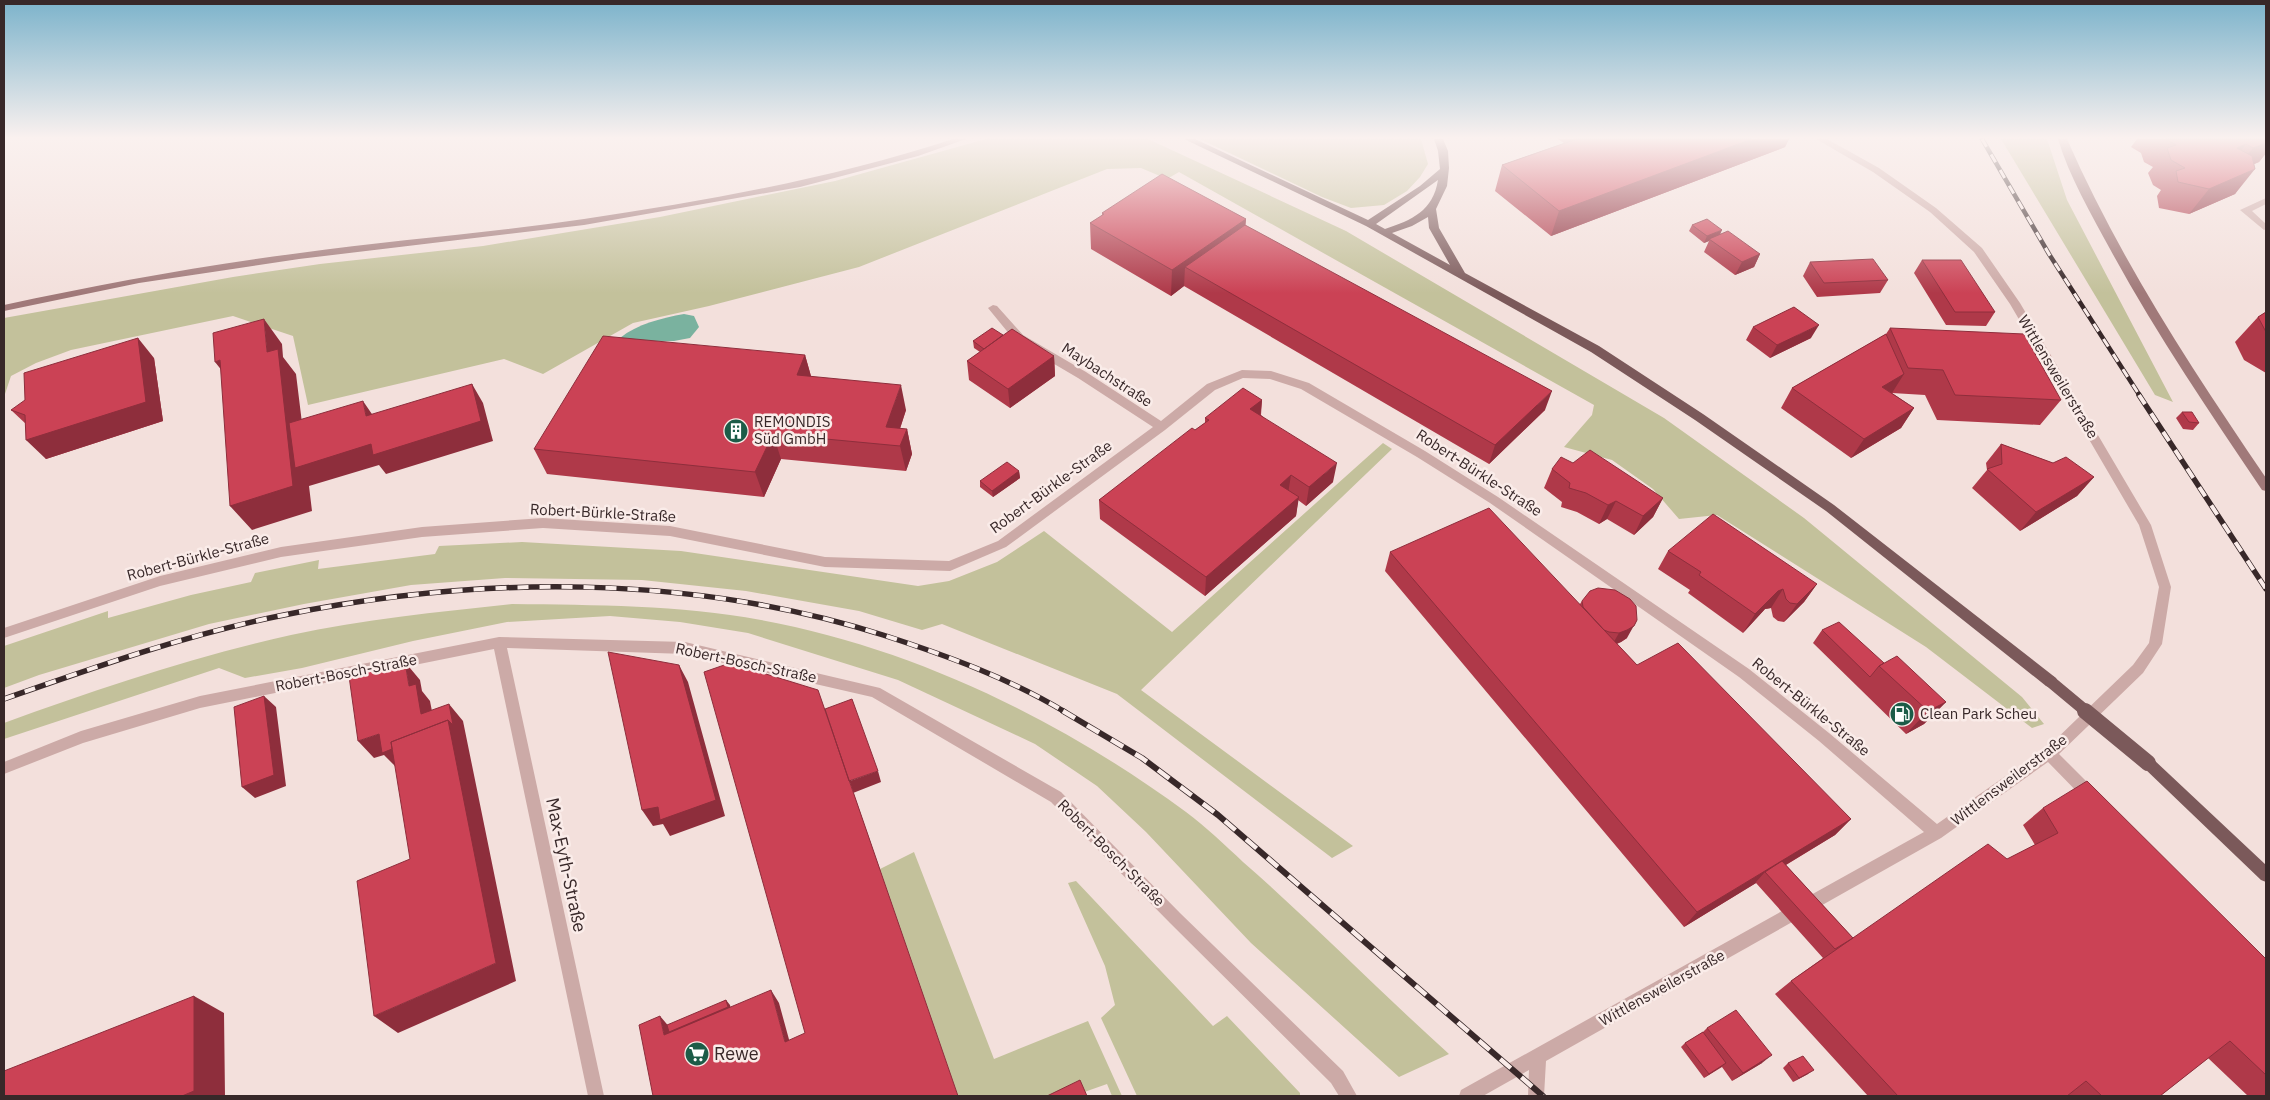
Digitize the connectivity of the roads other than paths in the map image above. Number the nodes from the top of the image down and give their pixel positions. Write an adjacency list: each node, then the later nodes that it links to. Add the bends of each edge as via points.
1 (765, 190): 13 (street, via 584,222 308,255 139,280)
2 (1298, 190): 9 (main road)
3 (1420, 190): 9 (main road)
4 (1442, 190): 8 (main road)
5 (1905, 190): 19 (street, Wittlensweilerstraße, via 1933,210 1978,250 2015,303 2145,525 2165,588 2155,644 2138,669)
6 (2085, 190): 16 (street, via 2123,264)
7 (2266, 201): 10 (street, via 2245,210)
8 (1432, 210): 11 (main road, via 1417,220); 12 (main road, via 1434,228)
9 (1369, 224): 11 (main road)
10 (2264, 227)
11 (1384, 232): 12 (main road)
12 (1460, 273): 23 (main road, bridge, via 1595,349 1830,508 2051,682 2148,763)
13 (4, 308)
14 (993, 308): 15 (street, Maybachstraße, via 1019,338)
15 (1161, 427): 17 (street, Robert-Bürkle-Straße, via 1002,544 950,566 825,562 670,530 543,524 422,532 281,552 160,581); 22 (street, Robert-Bürkle-Straße, via 1211,387 1242,374 1271,375 1305,386 1494,500 1744,673)
16 (2266, 488)
17 (4, 633)
18 (499, 642): 20 (street, Robert-Bosch-Straße, via 200,702 81,737); 25 (street, Max-Eyth-Straße); 26 (street, Robert-Bosch-Straße, via 685,648 875,692 1056,797 1338,1077)
19 (2049, 753): 21 (street); 22 (street, Wittlensweilerstraße)
20 (4, 768)
21 (2105, 810)
22 (1936, 834): 24 (street, Wittlensweilerstraße)
23 (2266, 875)
24 (1538, 1056): 27 (street, Wittlensweilerstraße); 28 (street)
25 (596, 1096)
26 (1349, 1096)
27 (1467, 1096)
28 (1536, 1096)

